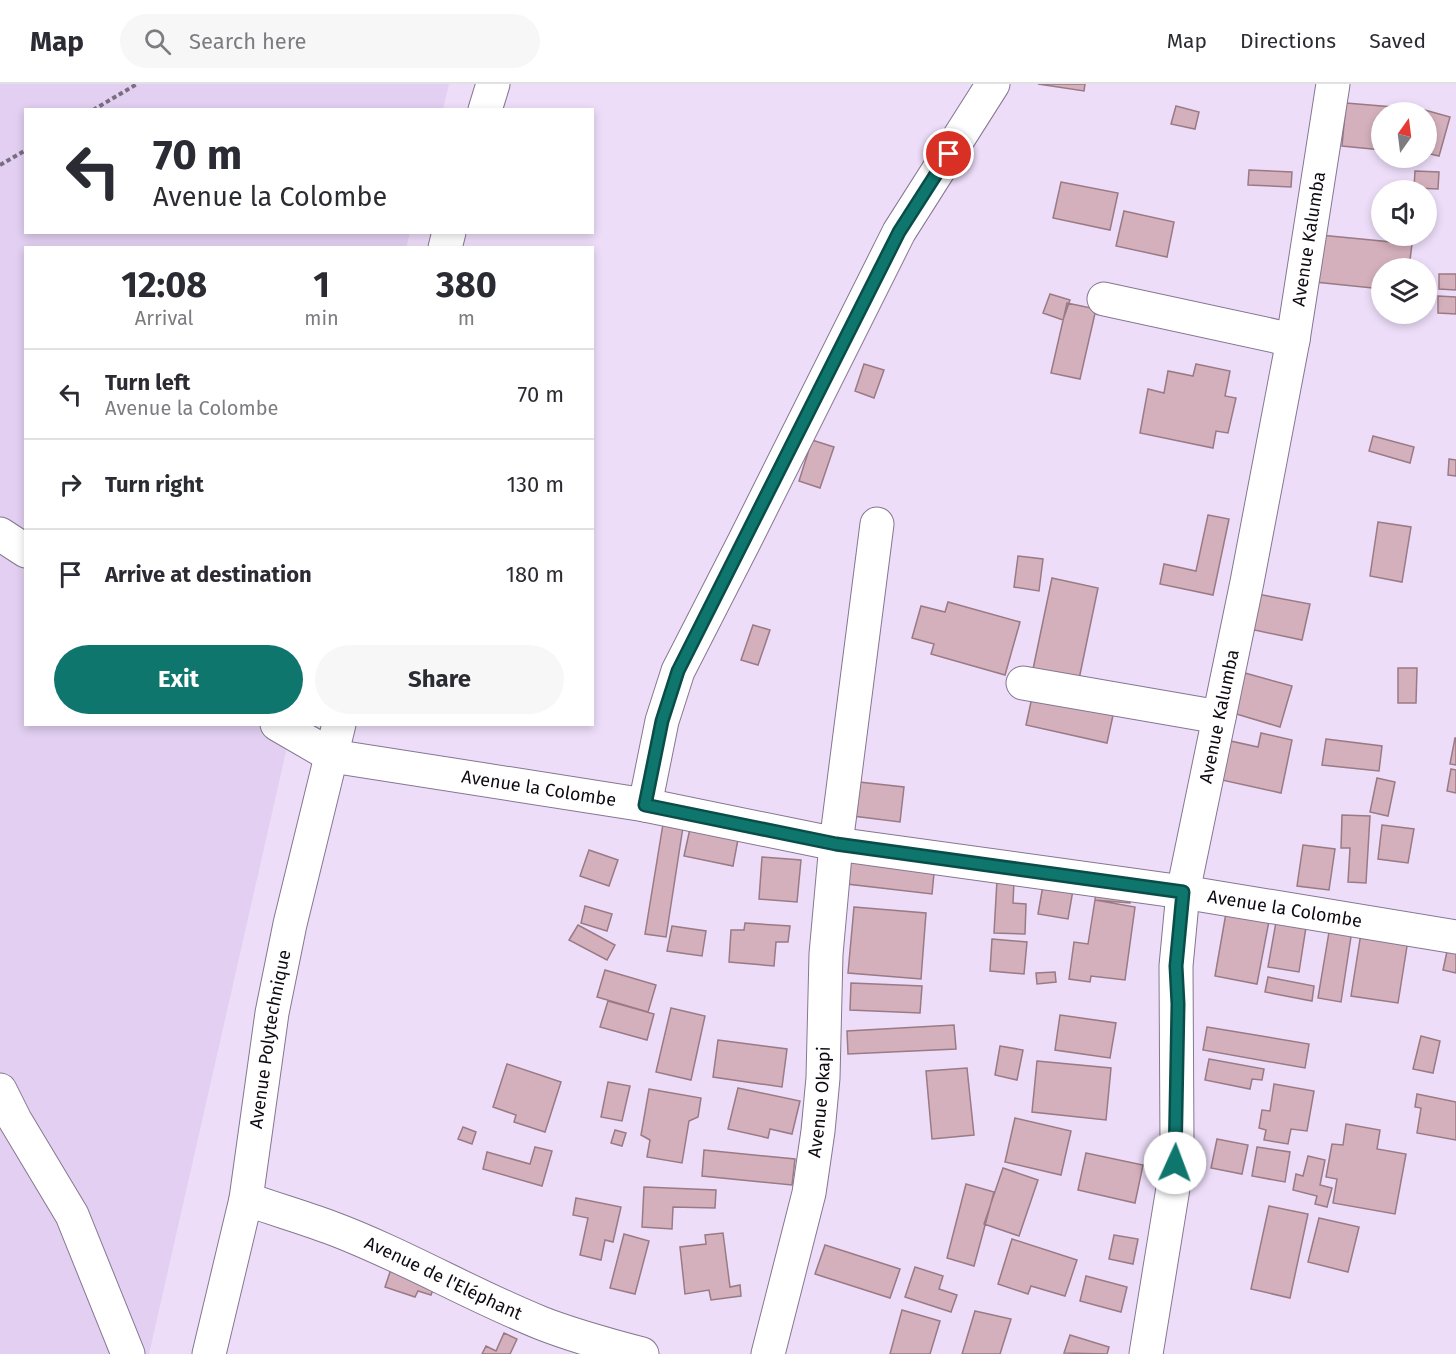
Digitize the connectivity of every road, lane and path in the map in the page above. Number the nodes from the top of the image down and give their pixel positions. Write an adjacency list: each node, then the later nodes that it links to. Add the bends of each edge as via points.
1 (137, 84): 5 (path)
2 (493, 84): 6 (street)
3 (993, 84): 19 (street, via 899,232 678,671 662,721)
4 (1333, 84): 10 (street, Avenue Kalumba)
5 (96, 108)
6 (486, 108)
7 (24, 151): 8 (path)
8 (0, 165)
9 (1104, 299): 10 (street)
10 (1293, 340): 15 (street, Avenue Kalumba)
11 (877, 524): 20 (street, Avenue Okapi)
12 (0, 534): 13 (street)
13 (24, 550)
14 (1023, 683): 15 (street)
15 (1219, 717): 21 (street, Avenue Kalumba)
16 (280, 726): 18 (street)
17 (339, 726): 18 (street, Avenue Polytechnique)
18 (332, 756): 19 (street, Avenue la Colombe); 24 (street, Avenue Polytechnique, via 272,1013)
19 (645, 805): 20 (street, Avenue la Colombe)
20 (836, 844): 21 (street, Avenue la Colombe); 28 (street, Avenue Okapi, via 826,954 818,1131 809,1193)
21 (1183, 892): 22 (street, Avenue la Colombe); 29 (street, Avenue Kalumba, via 1176,966 1174,1182)
22 (1456, 937)
23 (0, 1090): 25 (street, via 72,1215)
24 (246, 1199): 26 (street, Avenue Polytechnique); 27 (street, Avenue de l'Eléphant, via 329,1227 543,1324)
25 (128, 1354)
26 (209, 1354)
27 (642, 1354)
28 (768, 1354)
29 (1146, 1354)

